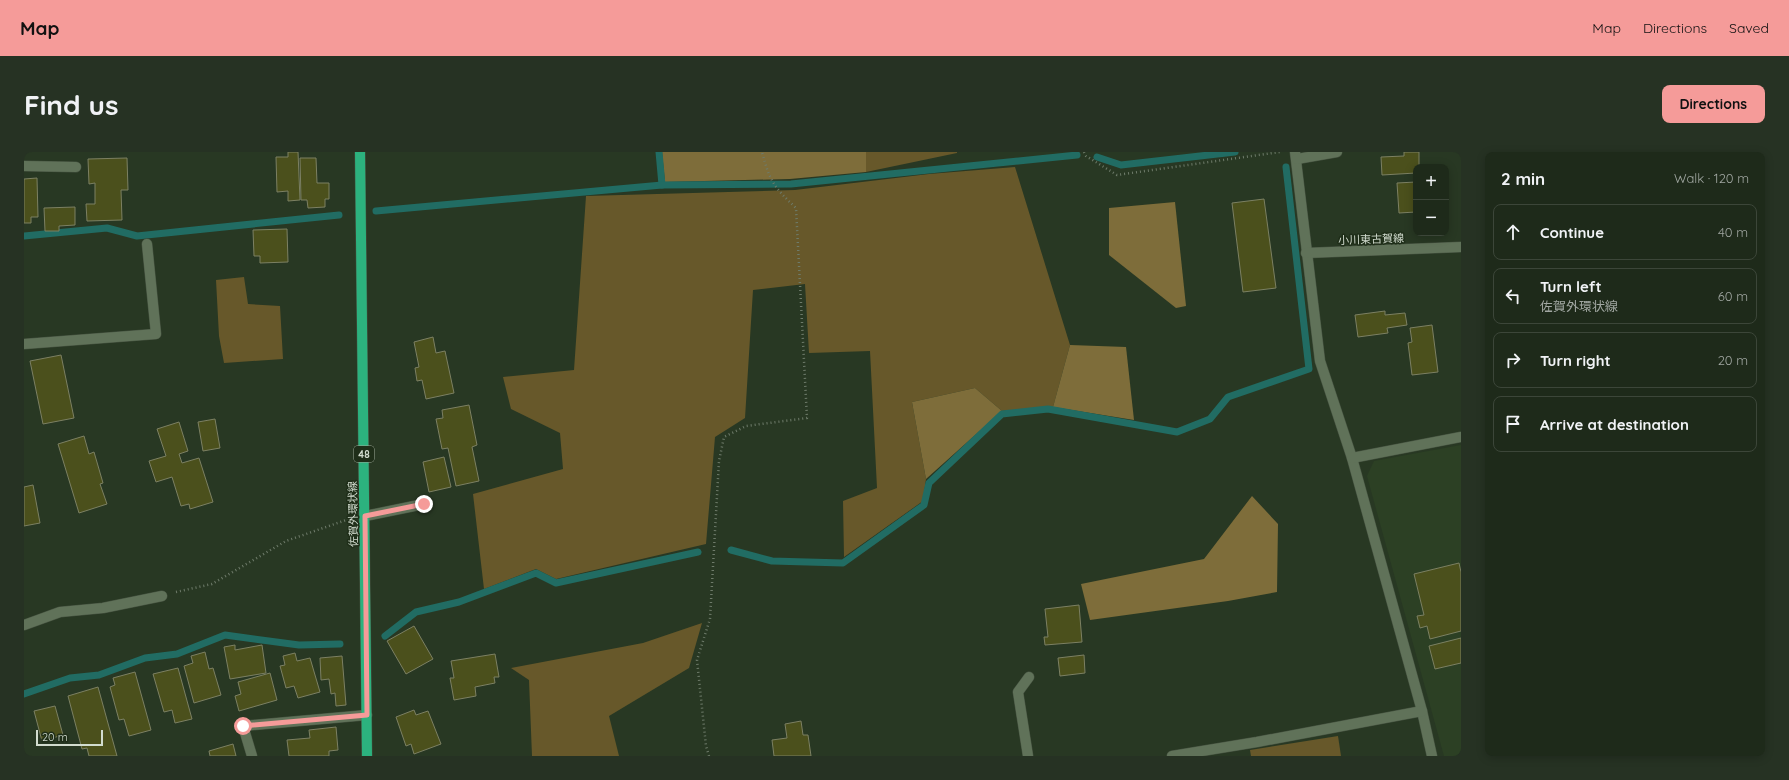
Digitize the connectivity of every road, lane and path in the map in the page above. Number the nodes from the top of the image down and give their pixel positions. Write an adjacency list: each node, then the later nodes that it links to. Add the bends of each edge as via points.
1 (360, 152): 16 (main road, 佐賀外環状線 / 48)
2 (762, 152): 24 (path, via 775,188 796,208 807,418 746,426 724,437 719,461 710,619 697,660)
3 (1084, 152): 4 (path, via 1086,156 1117,175)
4 (1280, 152)
5 (1337, 152): 6 (street)
6 (1296, 156): 11 (street)
7 (24, 166): 8 (street)
8 (76, 166)
9 (147, 244): 12 (street, via 156,334)
10 (1461, 247): 11 (street, 小川東古賀線)
11 (1306, 253): 14 (street, via 1320,361)
12 (24, 344)
13 (1461, 437): 14 (street)
14 (1352, 458): 20 (street)
15 (424, 504): 16 (street)
16 (365, 516): 17 (path, via 348,519 286,541 212,584); 21 (main road, 佐賀外環状線 / 48)
17 (162, 596): 18 (street, via 103,608 60,612)
18 (24, 624)
19 (1029, 676): 25 (street, via 1018,692)
20 (1422, 711): 26 (street); 27 (street)
21 (367, 715): 22 (street, via 243,726); 23 (main road, 佐賀外環状線 / 48)
22 (252, 756)
23 (367, 756)
24 (709, 756)
25 (1028, 756)
26 (1172, 756)
27 (1432, 756)

